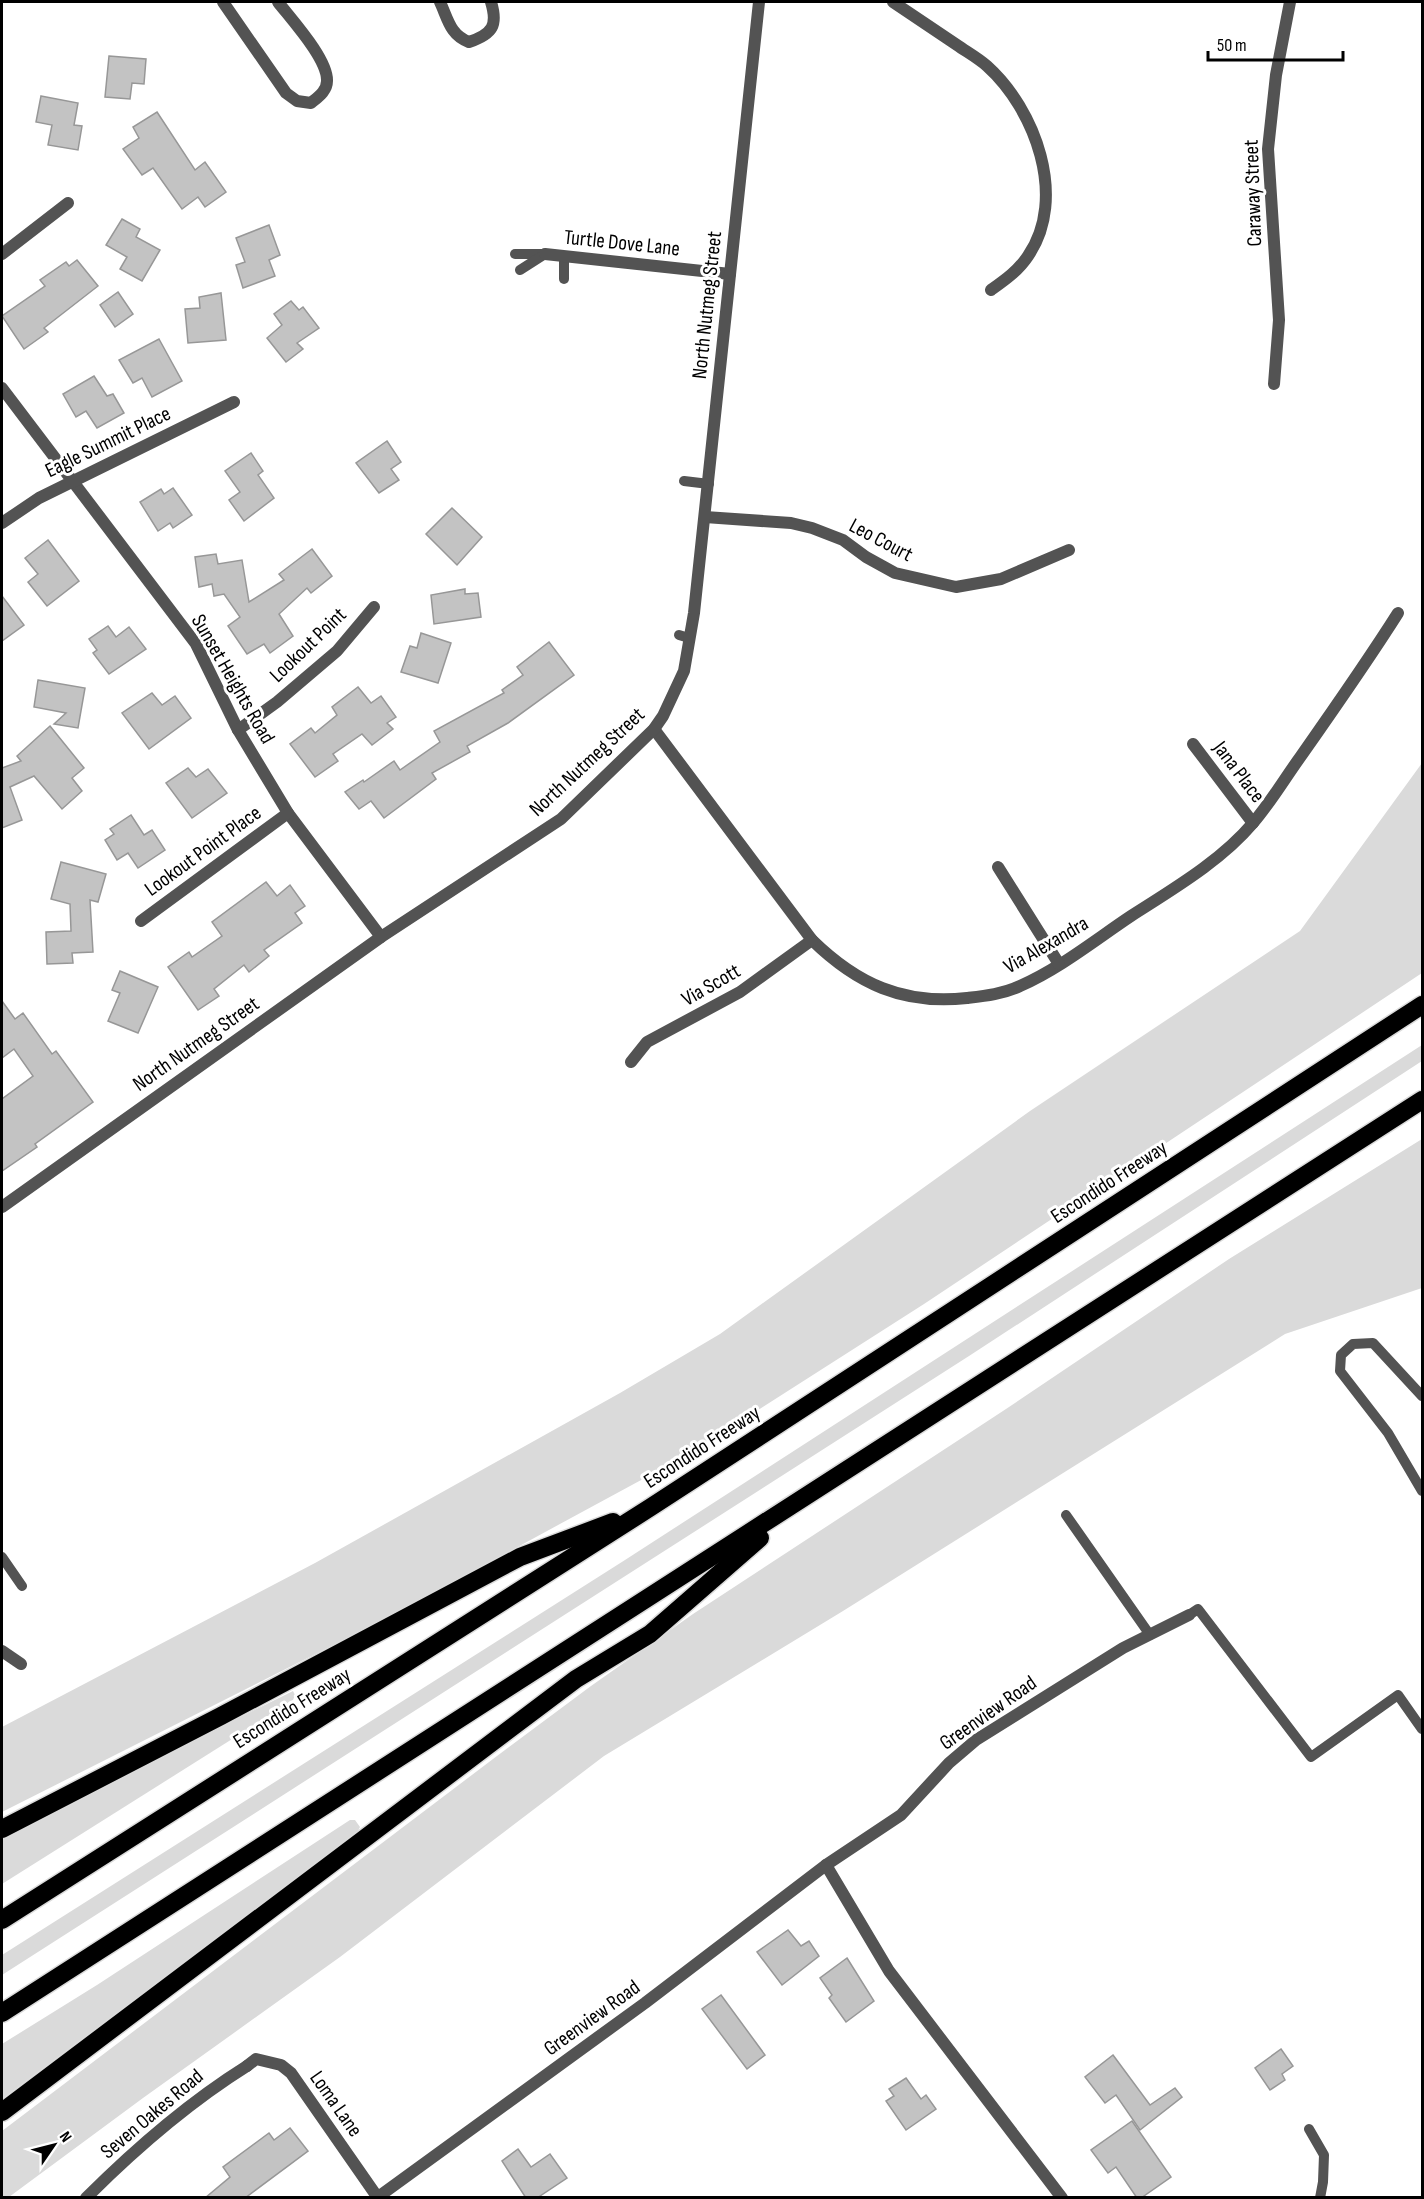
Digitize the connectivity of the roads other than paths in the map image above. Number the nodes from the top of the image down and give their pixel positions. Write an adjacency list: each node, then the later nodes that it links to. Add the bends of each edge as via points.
1 (223, 2): 2 (street, via 286,93 297,101 311,103 322,94 327,81 322,65 311,43)
2 (278, 2)
3 (440, 2): 4 (street, via 451,28 469,42 488,33 494,24)
4 (490, 2)
5 (759, 2): 14 (street, North Nutmeg Street)
6 (893, 2): 16 (street, via 987,65 1014,94 1030,122 1042,157 1046,194 1042,226 1029,255 1014,274)
7 (1290, 2): 17 (street, Caraway Street, via 1276,75 1268,149 1279,320)
8 (68, 203): 9 (street)
9 (2, 254)
10 (515, 254): 11 (lane)
11 (545, 254): 12 (street, Turtle Dove Lane); 13 (lane)
12 (564, 256): 14 (street, Turtle Dove Lane); 15 (lane)
13 (520, 270)
14 (730, 274): 22 (street, North Nutmeg Street)
15 (564, 279)
16 (991, 290)
17 (1274, 384)
18 (2, 388): 21 (street, Sunset Heights Road)
19 (234, 402): 21 (street, Eagle Summit Place)
20 (684, 481): 22 (lane)
21 (73, 482): 24 (street, Eagle Summit Place, via 39,498); 29 (street, Sunset Heights Road, via 196,644)
22 (709, 484): 23 (street, North Nutmeg Street)
23 (705, 517): 25 (street, Leo Court, via 812,528 843,540 895,573 956,587 1001,579); 28 (street, North Nutmeg Street, via 685,637 684,671)
24 (2, 523)
25 (1069, 550)
26 (374, 607): 29 (street, Lookout Point, via 337,651)
27 (1398, 613): 32 (street, Via Alexandra)
28 (654, 729): 35 (street, North Nutmeg Street, via 561,819); 36 (street, Via Alexandra)
29 (238, 730): 31 (street, Sunset Heights Road)
30 (1193, 744): 32 (street, Jana Place)
31 (288, 813): 34 (street, Lookout Point Place); 35 (street, Sunset Heights Road)
32 (1253, 823): 37 (street, Via Alexandra, via 1180,884)
33 (998, 867): 37 (street)
34 (141, 921)
35 (381, 937): 41 (street, North Nutmeg Street)
36 (812, 940): 37 (street, Via Alexandra, via 832,960 868,983 923,999 988,996 1019,987); 39 (street, Via Scott, via 740,993 647,1042)
37 (1059, 964)
38 (1422, 1005): 45 (highway, Escondido Freeway)
39 (631, 1062)
40 (1422, 1100): 44 (highway)
41 (2, 1207)
42 (1422, 1396): 43 (lane, via 1373,1344 1353,1344 1341,1355 1340,1371 1388,1432)
43 (1422, 1491)
44 (808, 1496): 57 (highway); 59 (highway, via 650,1634 576,1679)
45 (651, 1507): 54 (highway, via 520,1557); 56 (highway, Escondido Freeway)
46 (1066, 1515): 50 (lane)
47 (2, 1557): 48 (lane)
48 (22, 1586)
49 (1189, 1615): 50 (street, Greenview Road); 53 (lane, via 1198,1609 1311,1757 1398,1695)
50 (1150, 1635): 55 (street, Greenview Road, via 976,1740 901,1815)
51 (2, 1651): 52 (street)
52 (21, 1664)
53 (1422, 1729)
54 (2, 1829)
55 (826, 1865): 61 (street, Greenview Road, via 645,2003); 63 (street, via 889,1971)
56 (2, 1920)
57 (2, 2013)
58 (247, 2066): 61 (street, Loma Lane, via 256,2059 281,2065 291,2073); 62 (street, Seven Oakes Road, via 213,2087 136,2149)
59 (2, 2112)
60 (1309, 2129): 64 (lane, via 1324,2156)
61 (378, 2197)
62 (86, 2198)
63 (1062, 2198)
64 (1320, 2198)

